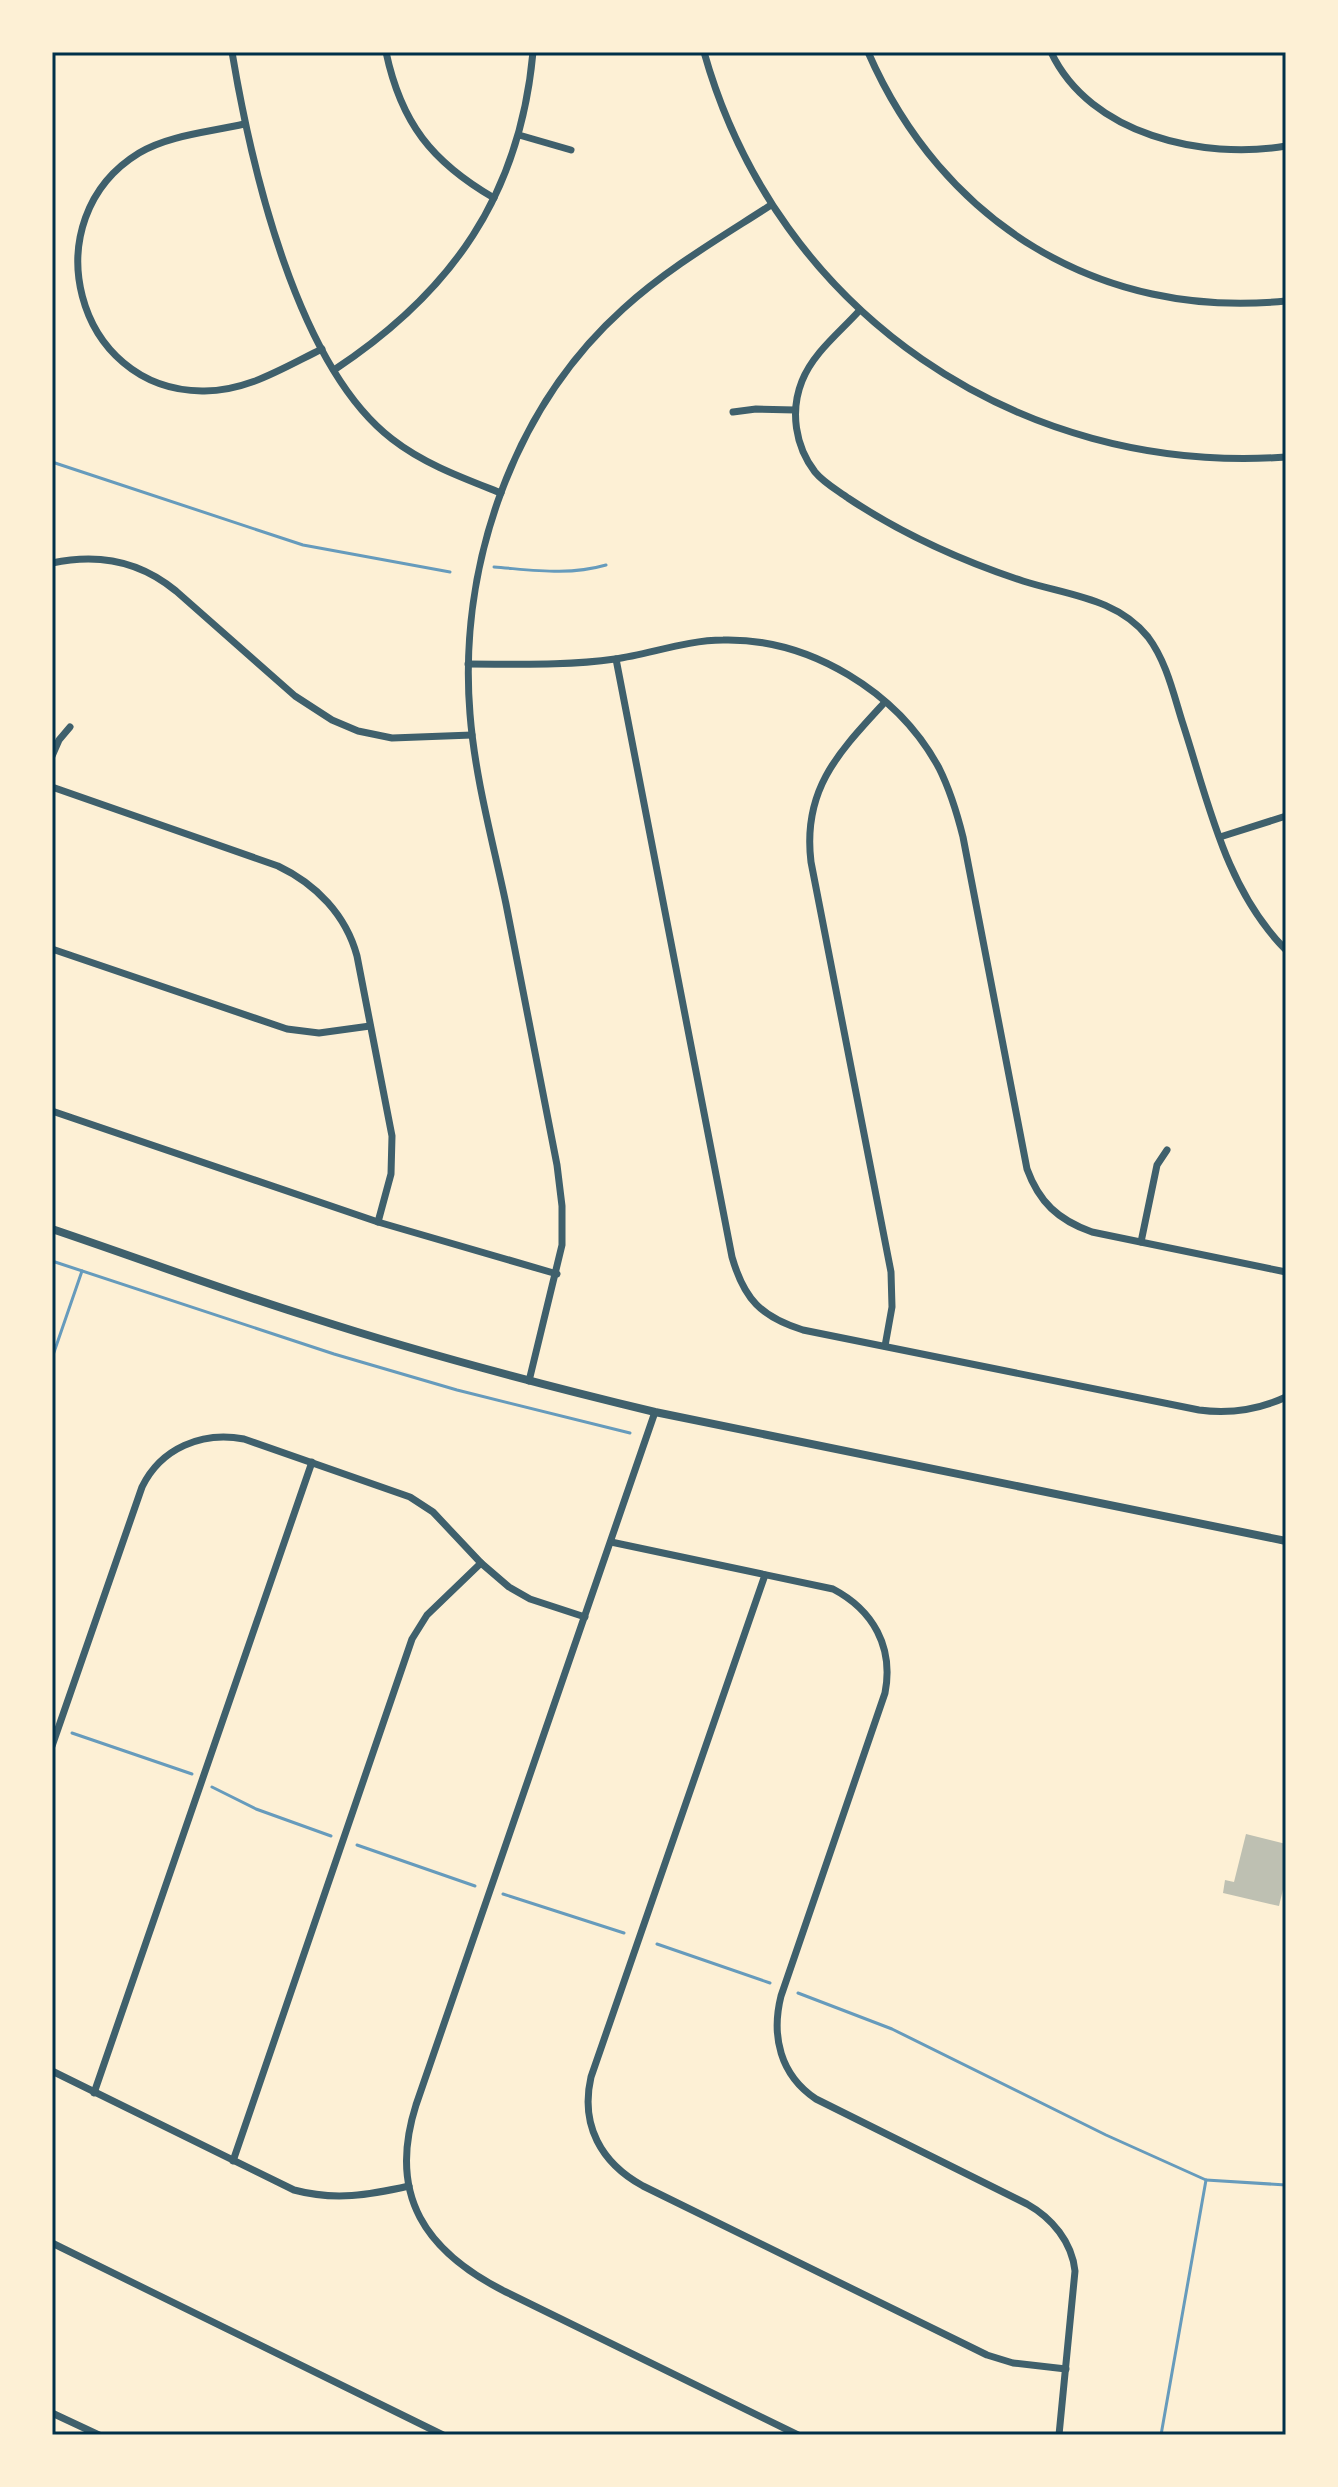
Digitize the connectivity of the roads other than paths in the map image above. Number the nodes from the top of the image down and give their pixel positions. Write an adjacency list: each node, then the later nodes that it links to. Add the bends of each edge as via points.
1 (232, 52): 7 (street)
2 (386, 52): 11 (street, via 399,96 421,137 455,173)
3 (533, 52): 8 (street)
4 (704, 52): 12 (street, via 734,135)
5 (868, 52): 13 (street, via 897,111 940,170 985,213 1028,243 1094,276 1154,294 1215,303)
6 (1051, 52): 9 (street, via 1085,97 1149,134 1214,149)
7 (244, 124): 15 (street, via 283,257); 15 (street, via 159,144 113,174 90,206 81,231 77,272 82,297 97,331 116,355 145,376 177,388 241,386)
8 (519, 135): 10 (street); 11 (street)
9 (1286, 146)
10 (571, 150)
11 (494, 198): 16 (street, via 468,244 418,305)
12 (771, 205): 14 (street); 20 (street, via 671,270 620,311 555,390)
13 (1286, 301)
14 (859, 311): 17 (street, via 808,369); 19 (street, via 903,347 986,399 1056,428 1166,455)
15 (322, 349): 16 (street)
16 (334, 370): 20 (street, via 390,438 433,465)
17 (795, 410): 18 (street); 30 (street, via 800,445 813,470 861,507 970,562 1103,604 1142,631 1164,665)
18 (733, 412)
19 (1286, 457)
20 (501, 493): 23 (street, via 481,559)
21 (52, 563): 26 (street, via 109,559 156,576 295,696 340,724 392,738)
22 (616, 659): 23 (street); 24 (street, via 721,640 762,643 829,664); 41 (street, via 739,1280 751,1300 778,1322)
23 (468, 664): 26 (street)
24 (885, 702): 38 (street, via 928,751 958,818 1033,1185 1052,1211 1076,1226); 41 (street, via 828,770 814,801 809,837 891,1272)
25 (70, 727): 27 (street)
26 (472, 735): 40 (street, via 559,1179 563,1235)
27 (52, 756)
28 (52, 787): 33 (street, via 267,861 311,885 351,939)
29 (1286, 816): 30 (street)
30 (1220, 837): 32 (street, via 1249,904)
31 (52, 949): 33 (street, via 287,1029 319,1033)
32 (1286, 950)
33 (370, 1026): 36 (street, via 393,1150)
34 (52, 1111): 36 (street)
35 (1167, 1150): 38 (street, via 1157,1165)
36 (378, 1222): 40 (street)
37 (52, 1229): 42 (street, via 308,1317)
38 (1141, 1242): 39 (street)
39 (1286, 1272)
40 (557, 1274): 42 (street)
41 (885, 1346): 43 (street, via 1210,1412 1252,1409)
42 (529, 1381): 44 (street)
43 (1286, 1397)
44 (655, 1412): 46 (street); 47 (street)
45 (312, 1462): 48 (street, via 423,1505); 51 (street, via 244,1439 217,1437 186,1444 154,1468 138,1496); 53 (street)
46 (1286, 1541)
47 (611, 1542): 49 (street); 50 (street)
48 (481, 1563): 50 (street, via 523,1595); 54 (street, via 427,1615 412,1639)
49 (765, 1575): 57 (street, via 833,1589 857,1604 878,1631 887,1660 878,1717 779,2005 776,2033 783,2061 816,2099 1027,2204 1054,2225 1069,2247 1075,2271); 57 (street, via 594,2069 587,2105 592,2131 609,2162 643,2186 987,2355)
50 (585, 1617): 55 (street, via 413,2115 407,2144)
51 (52, 1746)
52 (52, 2071): 53 (street)
53 (94, 2093): 54 (street)
54 (233, 2161): 55 (street, via 286,2187 321,2196 360,2196)
55 (409, 2186): 61 (street, via 437,2243 476,2276)
56 (52, 2243): 60 (street)
57 (1066, 2369): 62 (street)
58 (52, 2413): 59 (street)
59 (99, 2435)
60 (443, 2435)
61 (798, 2435)
62 (1059, 2435)

